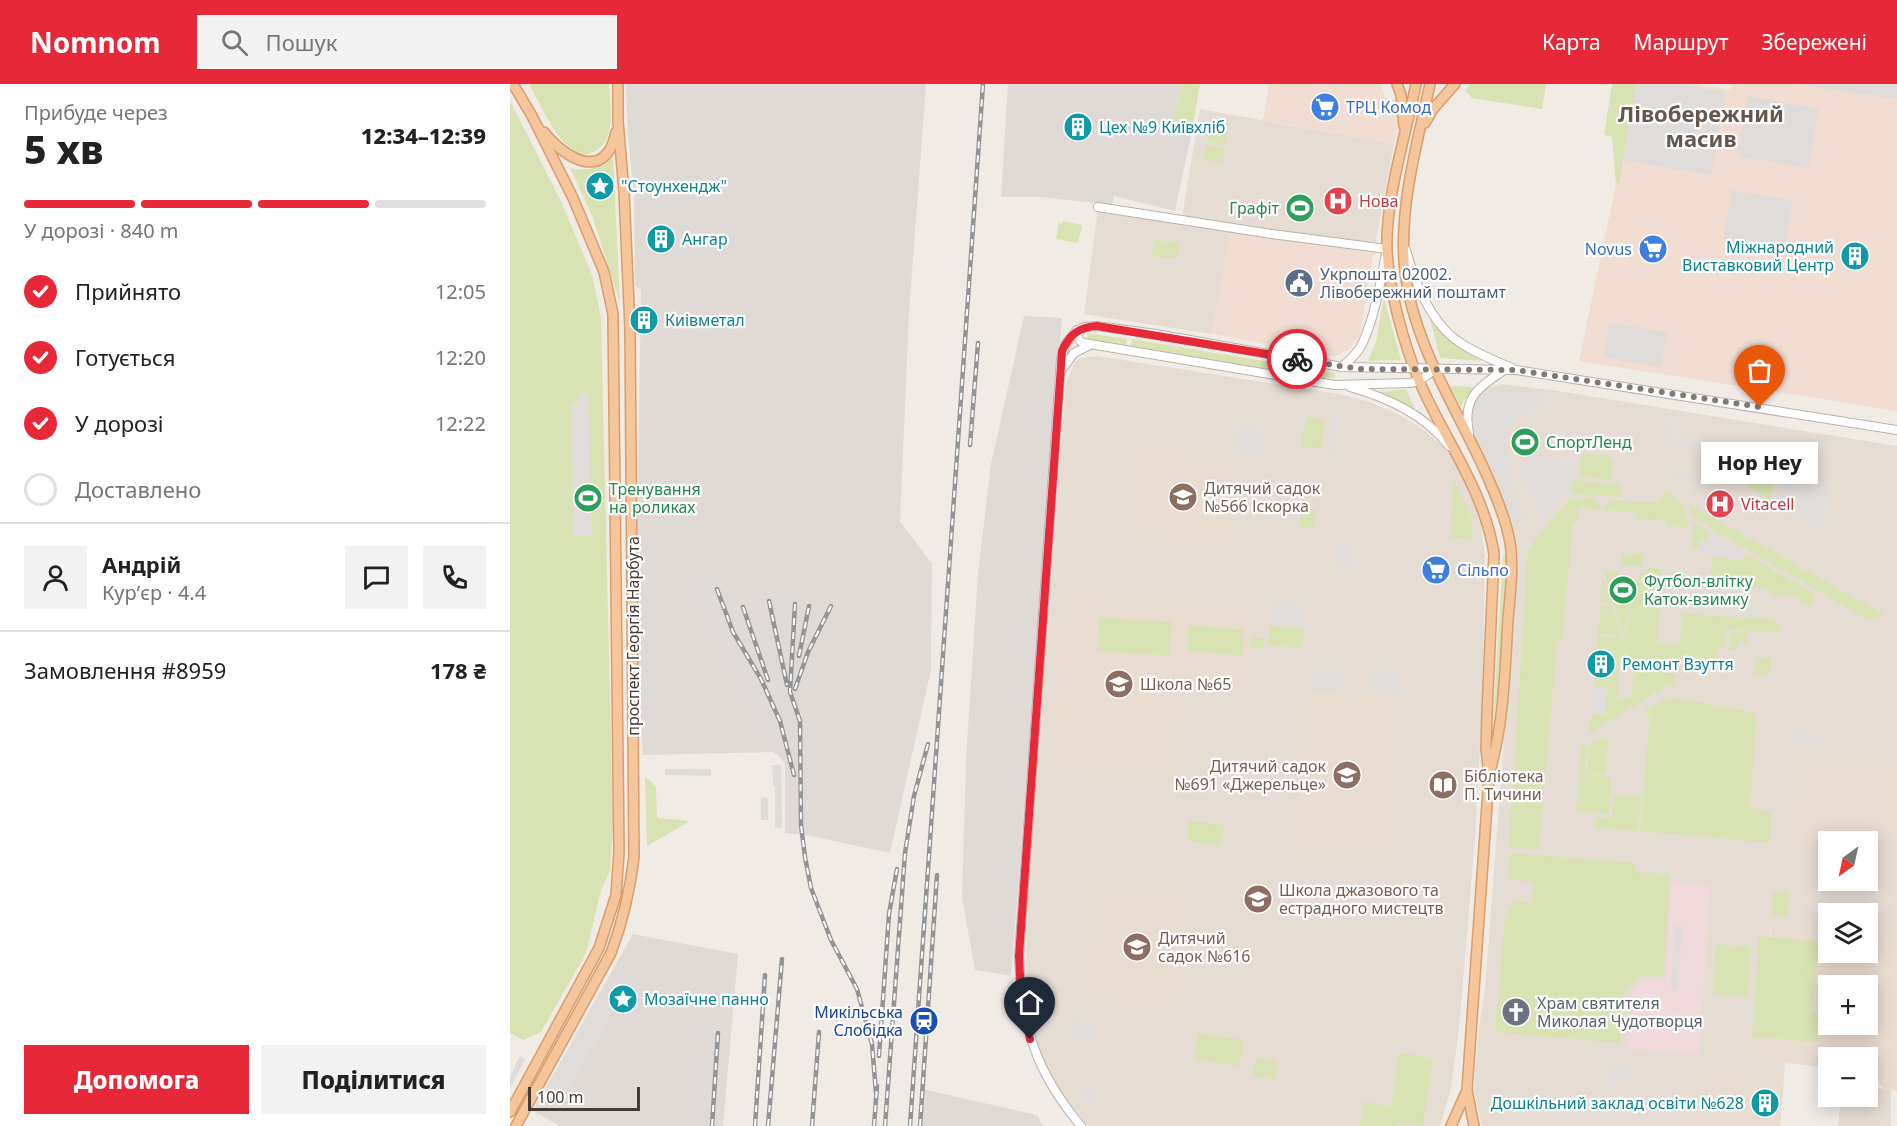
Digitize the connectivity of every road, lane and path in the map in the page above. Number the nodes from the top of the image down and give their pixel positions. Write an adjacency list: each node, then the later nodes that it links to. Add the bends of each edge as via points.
1 (513, 84): 7 (main road)
2 (618, 84): 8 (main road, проспект Георгія Нарбута)
3 (1397, 84): 10 (main road)
4 (1416, 84): 10 (main road)
5 (1430, 84): 9 (main road)
6 (1455, 84): 9 (main road)
7 (532, 116): 8 (main road, via 560,149 588,163 608,153); 29 (main road, проспект Георгія Нарбута, via 604,272 613,314 619,840 616,895 599,948)
8 (618, 121): 30 (main road, проспект Георгія Нарбута, via 630,328 634,857 630,894 611,953)
9 (1420, 130): 12 (main road, via 1409,183)
10 (1405, 135): 13 (main road, via 1390,210)
11 (1098, 207): 13 (street)
12 (1404, 242): 18 (main road, via 1413,306); 20 (street, via 1412,273 1441,326 1460,343)
13 (1387, 249): 16 (street, via 1363,343); 17 (main road, via 1398,311)
14 (1085, 327): 15 (street, via 1077,336 1080,341); 16 (street, via 1156,334); 21 (street, via 1066,343)
15 (1095, 345): 21 (street, via 1074,353); 23 (street)
16 (1342, 368): 17 (street)
17 (1415, 369): 18 (street); 22 (main road)
18 (1434, 370): 19 (street); 22 (street); 25 (main road)
19 (1505, 370): 20 (street); 25 (street, via 1488,381 1467,406)
20 (1516, 370): 24 (street)
21 (1060, 372): 31 (street, via 1019,956 1021,994 1030,1039 1048,1078)
22 (1419, 381): 23 (street); 26 (main road)
23 (1346, 386): 26 (street, via 1393,402 1425,421)
24 (1897, 429)
25 (1470, 440): 27 (main road, via 1499,507 1511,553 1502,714)
26 (1458, 458): 27 (main road, via 1486,516 1494,554 1486,714)
27 (1489, 776): 28 (main road)
28 (1467, 1090): 32 (main road); 33 (main road)
29 (510, 1112)
30 (516, 1126)
31 (1081, 1126)
32 (1451, 1126)
33 (1474, 1126)

